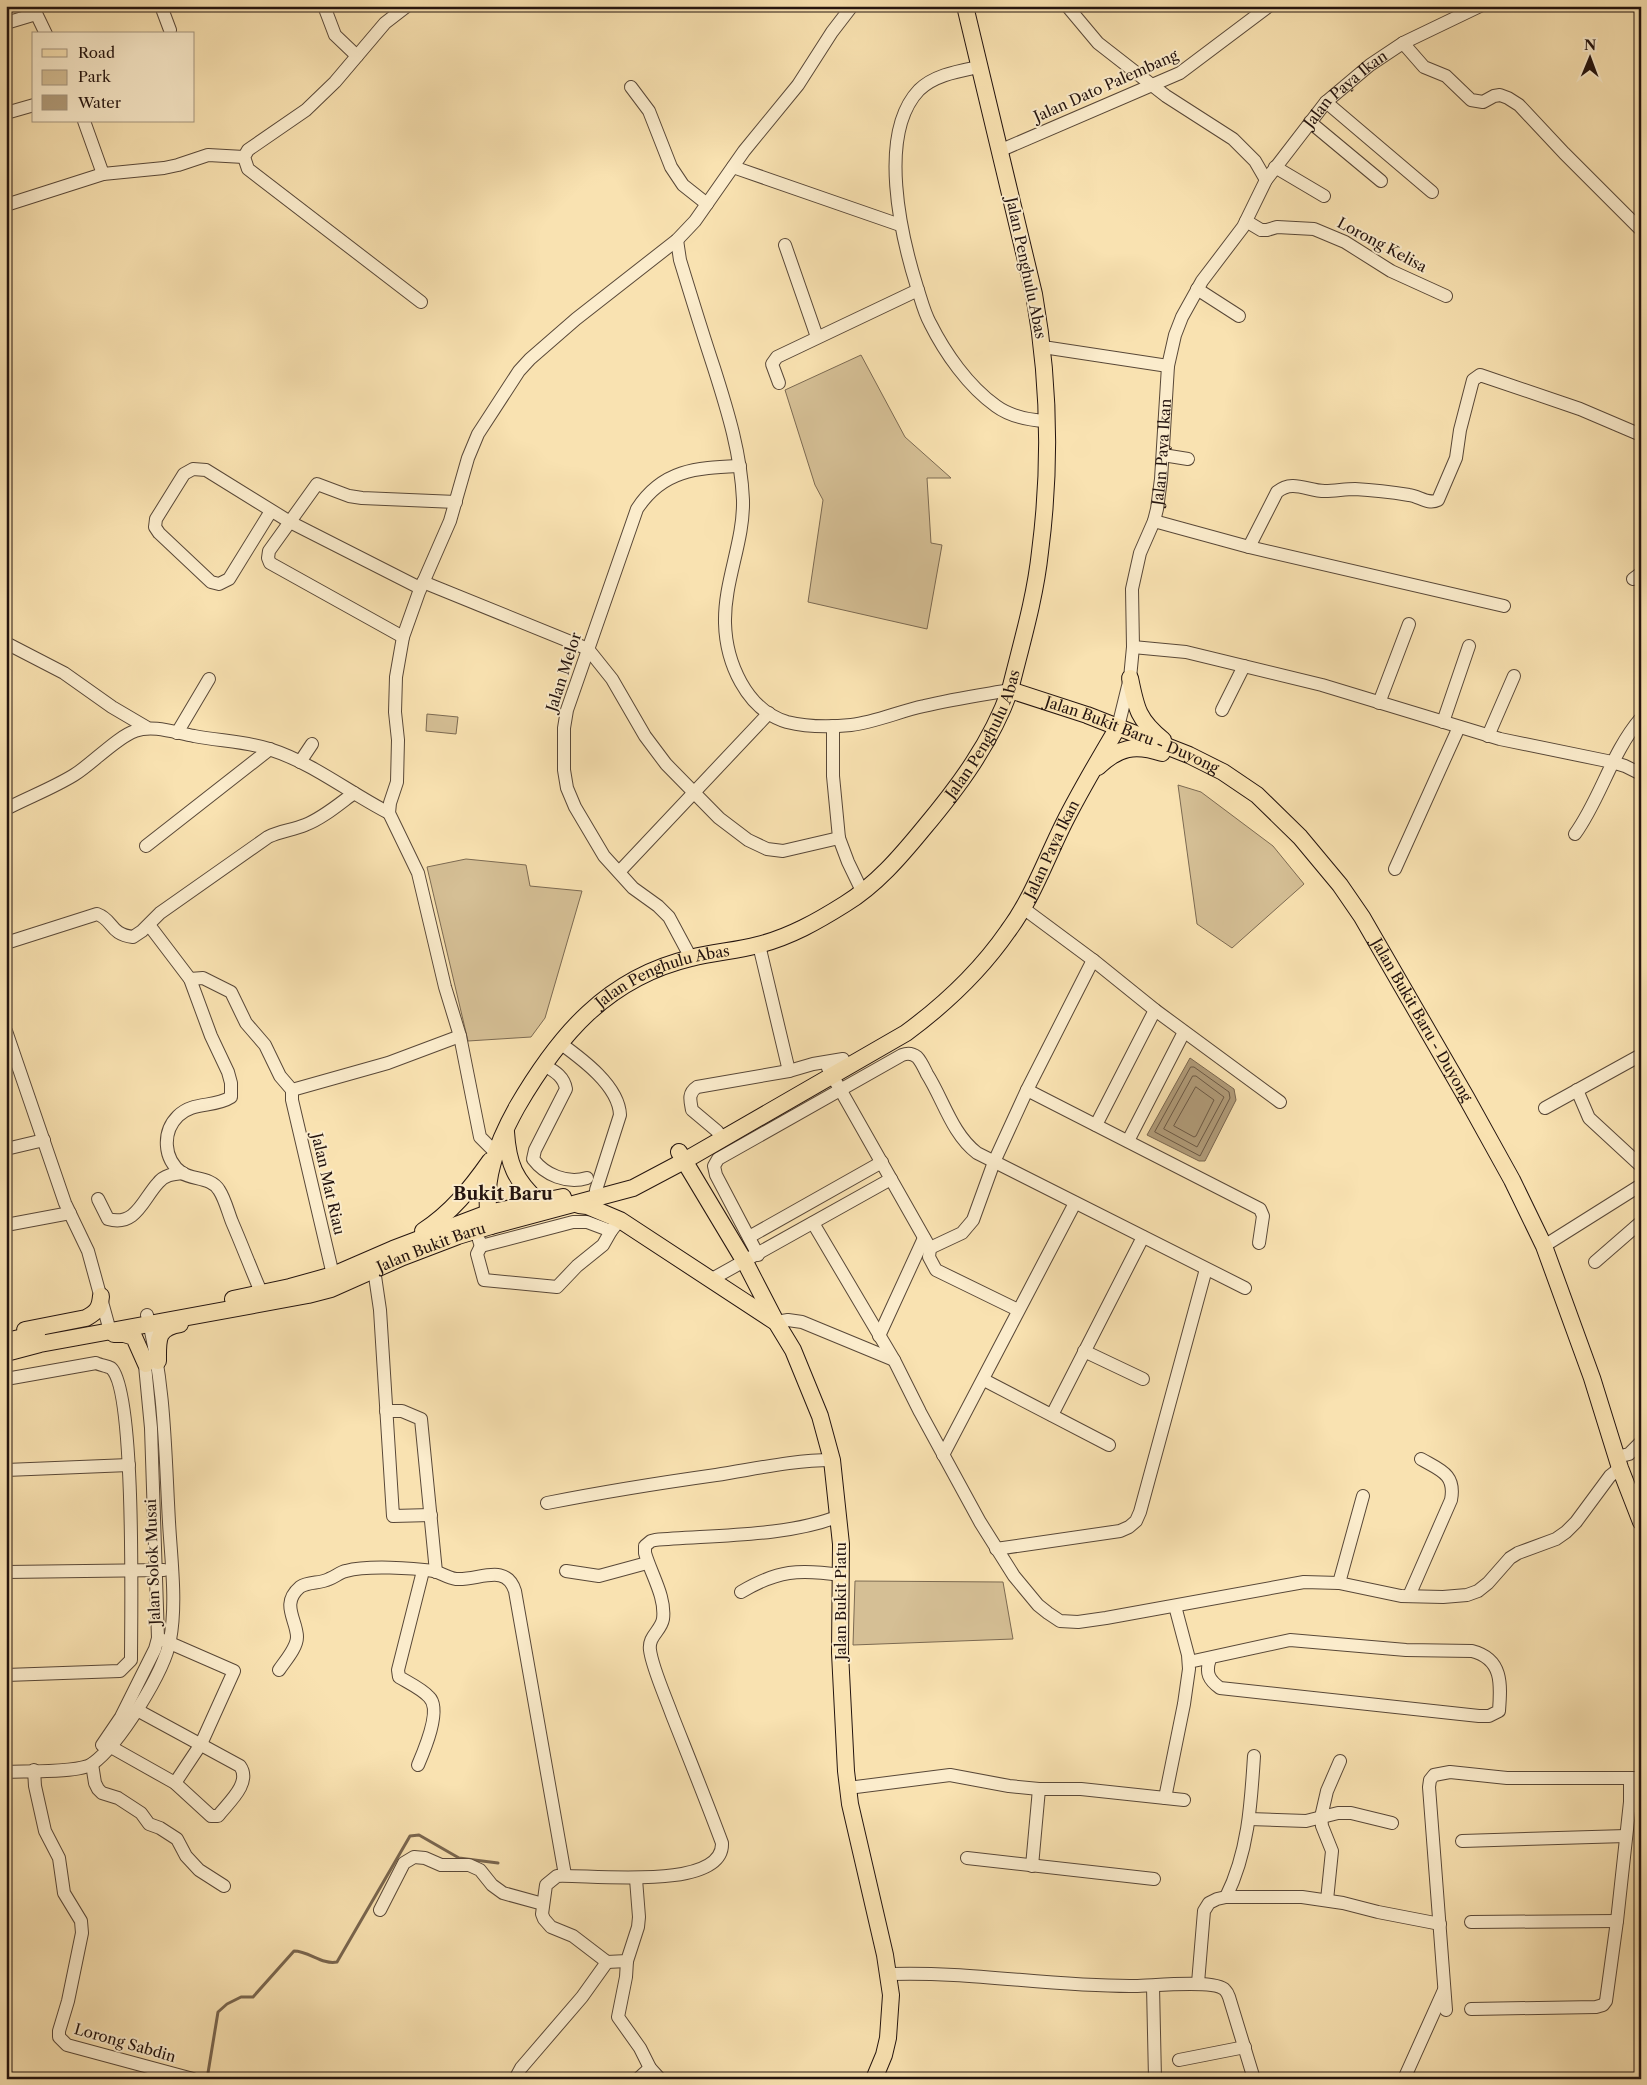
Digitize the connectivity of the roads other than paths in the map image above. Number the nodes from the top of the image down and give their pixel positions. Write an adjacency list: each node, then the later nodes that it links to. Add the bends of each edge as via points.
1 (161, 6): 11 (street)
2 (324, 6): 14 (street, via 335,35)
3 (407, 6): 14 (street, via 385,24)
4 (852, 6): 25 (street, via 798,85)
5 (965, 6): 15 (main road, Jalan Penghulu Abas)
6 (1067, 6): 16 (street, via 1098,44)
7 (1269, 6): 16 (street, Jalan Dato Palembang, via 1180,73)
8 (1480, 6): 13 (street, Jalan Paya Ikan)
9 (35, 10): 10 (street); 12 (street)
10 (6, 23)
11 (170, 30)
12 (45, 32)
13 (1403, 43): 18 (street, Jalan Paya Ikan, via 1370,65); 36 (street, via 1424,66 1446,76 1471,100 1483,102 1500,96 1519,105)
14 (357, 56): 24 (street, via 306,110 248,150)
15 (978, 67): 23 (main road, Jalan Penghulu Abas); 35 (street, via 935,80 920,89 910,102 903,117 898,145)
16 (1152, 86): 23 (street, Jalan Dato Palembang); 28 (street, via 1233,139 1254,161)
17 (631, 87): 32 (street, via 649,112 671,167 683,185)
18 (1326, 102): 22 (street, Jalan Paya Ikan); 30 (street)
19 (32, 106): 20 (street)
20 (6, 113)
21 (84, 122): 27 (street)
22 (1310, 122): 26 (street, Jalan Paya Ikan); 29 (street)
23 (999, 152): 45 (main road, Jalan Penghulu Abas, via 1034,294)
24 (244, 157): 27 (street, via 208,155 171,166); 42 (street, via 248,169)
25 (733, 167): 32 (street); 35 (street)
26 (1275, 167): 28 (street, Jalan Paya Ikan); 31 (street)
27 (102, 174): 33 (street)
28 (1266, 180): 34 (street, Jalan Paya Ikan)
29 (1381, 181)
30 (1432, 192)
31 (1324, 196)
32 (707, 204): 37 (street)
33 (6, 205)
34 (1246, 221): 39 (street, Jalan Paya Ikan); 41 (street, Lorong Kelisa, via 1261,230 1286,226 1314,229)
35 (900, 225): 40 (street)
36 (1641, 230)
37 (677, 240): 52 (street, via 680,260 734,434); 53 (street, via 576,319 519,371 478,434)
38 (786, 245): 44 (street)
39 (1197, 289): 43 (street); 46 (street, Jalan Paya Ikan, via 1178,326)
40 (918, 290): 44 (street); 48 (street, via 929,322 977,389 1012,415)
41 (1446, 296)
42 (421, 302)
43 (1239, 316)
44 (817, 337): 47 (street, via 776,357 772,364)
45 (1043, 347): 46 (street); 48 (main road, Jalan Penghulu Abas)
46 (1168, 366): 50 (street, Jalan Paya Ikan)
47 (779, 383)
48 (1046, 421): 70 (main road, Jalan Penghulu Abas, via 1047,481 1040,554)
49 (1641, 435): 57 (street, via 1580,409 1480,375 1473,380 1456,458 1438,500 1431,502 1383,491 1323,491 1291,484 1277,492)
50 (1163, 455): 51 (street); 55 (street, Jalan Paya Ikan)
51 (1188, 459)
52 (740, 466): 65 (street, Jalan Melor, via 700,468 678,473 646,495 637,509); 73 (street, via 742,526 725,605 726,641 743,685)
53 (456, 502): 56 (street, via 362,498 317,484); 58 (street)
54 (271, 511): 54 (street, via 206,470 193,469 184,474 156,519 155,527 210,582 219,584 229,579); 56 (street)
55 (1154, 521): 57 (street); 64 (street, Jalan Paya Ikan, via 1134,572)
56 (290, 522): 58 (street); 61 (street, via 269,551 270,563)
57 (1249, 547): 59 (street)
58 (422, 585): 61 (street); 65 (street)
59 (1504, 606)
60 (1409, 624): 71 (street)
61 (403, 637): 93 (street, via 394,712 398,740 397,782)
62 (6, 643): 77 (street, via 64,673)
63 (1469, 646): 75 (street)
64 (1133, 647): 66 (street, via 1186,652); 68 (street, Jalan Paya Ikan)
65 (588, 649): 90 (street, via 612,679 645,736 666,764); 98 (street, Jalan Melor, via 567,710 564,770 575,807 604,856)
66 (1244, 666): 71 (street); 72 (street)
67 (1514, 676): 81 (street)
68 (1130, 678): 79 (street, Jalan Paya Ikan); 84 (main road, via 1142,720)
69 (209, 679): 80 (street)
70 (1010, 690): 76 (street, via 924,706 854,725); 79 (main road, Jalan Bukit Baru - Duyong); 99 (main road, Jalan Penghulu Abas, via 986,745 954,792 892,866)
71 (1379, 703): 75 (street)
72 (1222, 710)
73 (769, 713): 76 (street, via 786,721); 90 (street)
74 (1641, 718): 86 (street)
75 (1443, 722): 78 (street)
76 (833, 726): 95 (street, via 833,776)
77 (146, 727): 80 (street); 92 (street, via 132,732 74,775)
78 (1459, 727): 81 (street); 97 (street)
79 (1118, 728): 84 (main road, Jalan Bukit Baru - Duyong); 89 (main road, Jalan Paya Ikan)
80 (177, 733): 83 (street)
81 (1488, 736): 86 (street)
82 (312, 744): 85 (street)
83 (270, 749): 85 (street); 96 (street)
84 (1175, 749): 87 (main road, Jalan Bukit Baru - Duyong)
85 (300, 762): 91 (street)
86 (1612, 762): 88 (street); 94 (street, via 1587,817)
87 (1223, 772): 89 (main road, via 1147,748 1134,748 1114,754); 154 (main road, Jalan Bukit Baru - Duyong, via 1257,795 1300,836 1340,884 1490,1139)
88 (1641, 774)
89 (1089, 776): 100 (main road, Jalan Paya Ikan)
90 (694, 792): 95 (street, via 719,818 748,840 767,849 799,849); 98 (street)
91 (354, 793): 93 (street); 101 (street, via 304,826 268,837 160,912)
92 (6, 809)
93 (389, 813): 111 (street, via 418,872 445,988)
94 (1575, 834)
95 (840, 838): 99 (street)
96 (146, 846)
97 (1395, 869)
98 (618, 872): 104 (street, Jalan Melor, via 669,917)
99 (862, 891): 103 (main road, Jalan Penghulu Abas, via 848,903 801,930)
100 (1023, 908): 105 (street); 107 (main road, Jalan Paya Ikan, via 1002,939)
101 (149, 925): 102 (street, via 133,936 124,935 116,932 104,917 97,914); 106 (street)
102 (6, 943)
103 (759, 945): 104 (main road, Jalan Penghulu Abas); 117 (street)
104 (690, 958): 112 (main road, Jalan Penghulu Abas, via 637,977 611,992 584,1015)
105 (1093, 960): 108 (street); 120 (street)
106 (190, 979): 122 (street, via 204,978 230,992 246,1023 265,1045); 136 (street, via 228,1072 232,1090 231,1097 226,1100 189,1108 177,1117 166,1138 167,1150)
107 (965, 980): 114 (main road, Jalan Paya Ikan, via 900,1027); 118 (main road, Jalan Paya Ikan, via 930,1015 906,1033)
108 (1155, 1010): 110 (street); 125 (street)
109 (6, 1031): 116 (street)
110 (1184, 1032): 123 (street); 129 (street)
111 (460, 1036): 122 (street); 131 (street, via 480,1137)
112 (560, 1043): 115 (main road, Jalan Penghulu Abas); 138 (street, via 598,1074 620,1107 620,1115)
113 (1641, 1055): 121 (street)
114 (843, 1059): 117 (street); 118 (main road, Jalan Paya Ikan)
115 (544, 1065): 126 (main road, Jalan Penghulu Abas); 138 (street, via 556,1072 566,1089 533,1159 540,1169 568,1181)
116 (12, 1068): 128 (street)
117 (789, 1071): 127 (street, via 704,1084 692,1090 692,1110)
118 (830, 1071): 119 (street); 127 (main road, Jalan Bukit Baru)
119 (842, 1090): 133 (street); 134 (street, via 902,1056 913,1055 918,1058 968,1146); 150 (street, via 718,1159 714,1166 716,1175)
120 (1027, 1090): 125 (street); 134 (street)
121 (1577, 1090): 124 (street); 135 (street, via 1589,1118)
122 (292, 1095): 160 (street, Jalan Mat Riau)
123 (1280, 1102)
124 (1545, 1108)
125 (1096, 1125): 129 (street)
126 (506, 1130): 131 (main road, Jalan Penghulu Abas); 141 (main road, via 511,1164 522,1185)
127 (720, 1135): 132 (main road, Jalan Bukit Baru)
128 (44, 1140): 130 (street); 144 (street)
129 (1128, 1141): 153 (street, via 1260,1209 1263,1216)
130 (6, 1149)
131 (496, 1153): 149 (main road, Jalan Penghulu Abas, via 488,1184); 155 (main road, via 454,1207 434,1224)
132 (682, 1157): 138 (main road, Jalan Bukit Baru, via 637,1175); 143 (main road, Jalan Bukit Baru, via 633,1188); 156 (main road, Jalan Bukit Piatu)
133 (882, 1162): 137 (street); 150 (street)
134 (994, 1162): 142 (street); 152 (street, via 968,1228 962,1233)
135 (1641, 1166)
136 (183, 1173): 140 (street, via 169,1175 158,1182 138,1210 126,1220 108,1219); 163 (street, via 201,1178 219,1189)
137 (891, 1179): 146 (street); 152 (street)
138 (591, 1184): 141 (main road, Jalan Bukit Baru)
139 (1641, 1185): 154 (street)
140 (98, 1199)
141 (539, 1202): 149 (main road, Jalan Bukit Baru)
142 (1076, 1203): 151 (street); 166 (street)
143 (575, 1205): 148 (main road, via 586,1206); 149 (main road, Jalan Bukit Baru)
144 (70, 1213): 147 (street); 164 (street, via 88,1251)
145 (1641, 1222): 157 (street)
146 (813, 1223): 156 (street); 171 (street)
147 (6, 1225)
148 (616, 1225): 149 (street, via 573,1222); 149 (street, via 602,1245 557,1288 484,1280 477,1254); 161 (main road)
149 (484, 1229): 155 (main road, Jalan Bukit Baru); 158 (main road, Jalan Bukit Baru)
150 (749, 1237): 156 (street)
151 (1143, 1237): 159 (street); 173 (street)
152 (927, 1243): 166 (street, via 929,1257 936,1270); 171 (street)
153 (1258, 1243)
154 (1544, 1246): 187 (main road, Jalan Bukit Baru - Duyong)
155 (393, 1248): 158 (main road, Jalan Bukit Baru)
156 (751, 1258): 161 (street); 168 (main road, Jalan Bukit Piatu)
157 (1595, 1262)
158 (370, 1265): 160 (main road, Jalan Bukit Baru); 165 (main road, Jalan Bukit Baru, via 330,1289); 180 (street, via 380,1310)
159 (1206, 1269): 162 (street); 195 (street, via 1136,1521 1120,1531)
160 (332, 1275): 163 (main road, Jalan Bukit Baru)
161 (712, 1279): 168 (main road)
162 (1245, 1288)
163 (261, 1292): 167 (main road, Jalan Bukit Baru)
164 (101, 1296): 169 (street); 170 (main road, via 100,1306 86,1318)
165 (277, 1301): 167 (main road, Jalan Bukit Baru, via 180,1320); 176 (main road, via 167,1327 159,1336)
166 (1018, 1310): 179 (street)
167 (142, 1320): 169 (main road, Jalan Bukit Baru); 176 (street, Jalan Solok Musai)
168 (776, 1322): 175 (street, via 802,1322); 186 (main road, Jalan Bukit Piatu, via 805,1375)
169 (109, 1326): 172 (main road, Jalan Bukit Baru); 174 (main road, Jalan Bukit Baru)
170 (6, 1336)
171 (879, 1336): 175 (street)
172 (6, 1340)
173 (1084, 1351): 178 (street); 181 (street)
174 (6, 1353): 176 (main road, via 124,1334 134,1337)
175 (894, 1360): 184 (street)
176 (152, 1363): 197 (street, Jalan Solok Musai); 198 (street, Jalan Solok Musai, via 167,1454)
177 (6, 1379): 188 (street, via 96,1363 110,1368 126,1418)
178 (1143, 1379)
179 (984, 1380): 181 (street); 184 (street)
180 (386, 1411): 192 (street, via 402,1411 421,1419); 192 (street, via 393,1516)
181 (1052, 1415): 183 (street)
182 (1641, 1442): 187 (street)
183 (1109, 1445)
184 (943, 1455): 195 (street)
185 (1421, 1459): 207 (street, via 1448,1476 1452,1491)
186 (832, 1460): 191 (street, via 746,1469); 193 (main road, Jalan Bukit Piatu)
187 (1619, 1462): 194 (main road, Jalan Bukit Baru - Duyong); 207 (street, via 1566,1532 1556,1539 1518,1552 1478,1591 1467,1595)
188 (129, 1465): 189 (street); 199 (street)
189 (6, 1470)
190 (1363, 1496): 205 (street)
191 (547, 1503)
192 (431, 1515): 203 (street)
193 (839, 1516): 196 (street, via 801,1527 650,1541 644,1549); 204 (main road, Jalan Bukit Piatu)
194 (1641, 1522)
195 (996, 1549): 208 (street, via 1033,1599 1060,1621 1078,1622)
196 (648, 1563): 201 (street, via 599,1576); 239 (street, via 663,1610 663,1620 650,1640 650,1650 723,1850 719,1857 702,1867 670,1876)
197 (157, 1570): 198 (street); 199 (street); 209 (street, Jalan Solok Musai)
198 (171, 1570): 209 (street, Jalan Solok Musai)
199 (131, 1571): 202 (street); 213 (street, via 131,1660 120,1671)
200 (423, 1571): 203 (street); 212 (street, via 352,1570 301,1587 290,1609 296,1643); 221 (street, via 398,1670 399,1677 429,1696 433,1703 429,1737)
201 (566, 1571)
202 (6, 1572)
203 (436, 1572): 238 (street, via 453,1579 501,1575 512,1582 527,1650)
204 (841, 1575): 206 (street, via 793,1571 773,1575); 227 (main road, Jalan Bukit Piatu, via 840,1653)
205 (1339, 1583): 207 (street); 208 (street, via 1304,1582)
206 (741, 1592)
207 (1410, 1596)
208 (1175, 1606): 211 (street)
209 (164, 1640): 216 (street, Jalan Solok Musai, via 155,1677); 217 (street, via 234,1671); 222 (street, Jalan Solok Musai, via 155,1649 122,1717)
210 (1210, 1659): 211 (street); 215 (street, via 1208,1674); 215 (street, via 1290,1640 1406,1650 1472,1651 1489,1658 1497,1668 1499,1711 1494,1715 1479,1716)
211 (1189, 1662): 214 (street)
212 (279, 1670)
213 (6, 1675)
214 (1188, 1676): 215 (street); 229 (street)
215 (1220, 1688)
216 (137, 1710): 217 (street); 218 (street, Jalan Solok Musai)
217 (201, 1744): 226 (street); 226 (street, via 240,1766 243,1783 218,1816 209,1815)
218 (111, 1746): 222 (street, Jalan Solok Musai); 226 (street)
219 (1254, 1756): 232 (street)
220 (1340, 1761): 231 (street)
221 (418, 1765)
222 (86, 1766): 223 (street); 241 (street, via 102,1793 118,1798 141,1813 149,1824 177,1839 199,1870)
223 (34, 1770): 224 (street); 260 (street, Lorong Sabdin, via 45,1830 59,1858 64,1893 81,1922 82,1933 60,2037 67,2045)
224 (6, 1772)
225 (1635, 1778): 234 (street); 248 (street, via 1507,1778 1450,1772 1434,1775 1429,1787)
226 (175, 1783)
227 (848, 1788): 228 (street, via 950,1775); 251 (main road, Jalan Bukit Piatu)
228 (1039, 1789): 229 (street, via 1081,1789); 237 (street)
229 (1165, 1798): 230 (street)
230 (1184, 1800)
231 (1321, 1817): 232 (street, via 1289,1821); 233 (street, via 1351,1813); 243 (street, via 1332,1851)
232 (1249, 1819): 242 (street, via 1240,1865)
233 (1392, 1823)
234 (1626, 1836): 235 (street); 247 (street)
235 (1462, 1841)
236 (967, 1858): 237 (street)
237 (1032, 1866): 240 (street)
238 (565, 1875): 239 (street); 244 (street, via 557,1876 546,1885)
239 (636, 1879): 249 (street, via 638,1927)
240 (1154, 1879)
241 (224, 1886)
242 (1226, 1897): 243 (street); 252 (street, via 1209,1904 1204,1911)
243 (1327, 1900): 248 (street)
244 (543, 1904): 245 (street, via 503,1893 480,1870 468,1865 441,1864 414,1857 404,1863); 250 (street, via 544,1920)
245 (380, 1910)
246 (1471, 1922): 247 (street)
247 (1618, 1922): 255 (street, via 1608,1994 1603,2005)
248 (1440, 1924): 254 (street)
249 (627, 1961): 250 (street); 259 (street, via 618,2017)
250 (607, 1962): 261 (street)
251 (889, 1974): 253 (street, via 938,1973 1086,1985); 264 (main road, Jalan Bukit Piatu, via 888,2038)
252 (1198, 1983): 253 (street); 257 (street, via 1225,1989)
253 (1153, 1986): 265 (street)
254 (1446, 1988): 256 (street); 267 (street)
255 (1472, 2009)
256 (1446, 2010)
257 (1245, 2047): 258 (street); 266 (street)
258 (1179, 2060)
259 (650, 2068): 262 (street); 263 (street)
260 (193, 2079)
261 (515, 2079)
262 (638, 2079)
263 (660, 2079)
264 (874, 2079)
265 (1155, 2079)
266 (1254, 2079)
267 (1404, 2079)

